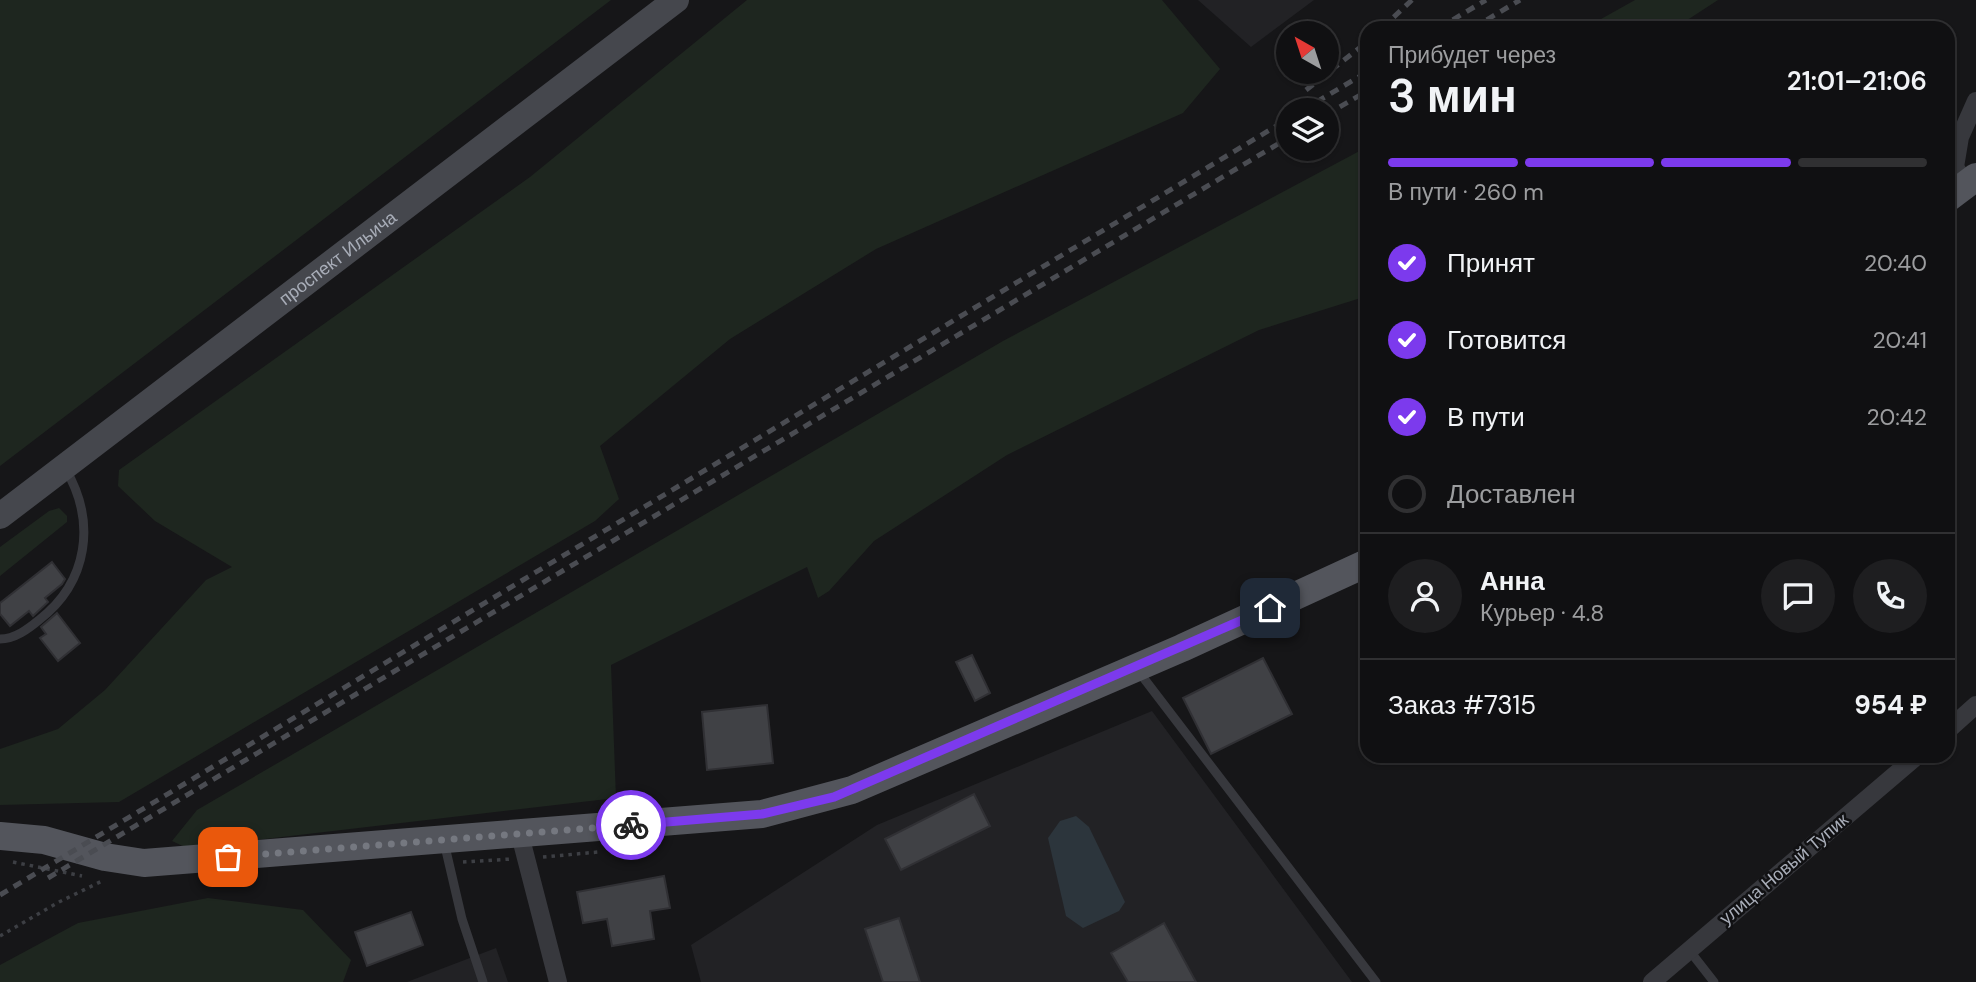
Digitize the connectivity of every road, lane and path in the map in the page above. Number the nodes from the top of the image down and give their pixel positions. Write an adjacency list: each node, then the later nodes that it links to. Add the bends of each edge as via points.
1 (676, 0): 4 (street, проспект Ильича)
2 (1976, 101): 3 (street, via 1955,167)
3 (1963, 187)
4 (64, 467): 5 (street, проспект Ильича); 7 (lane, via 76,493 84,539 75,581 48,613 16,635)
5 (0, 516)
6 (1360, 566): 8 (main road)
7 (0, 639)
8 (1136, 668): 12 (main road, via 819,801 762,814); 20 (lane)
9 (1975, 709): 10 (street)
10 (1955, 725)
11 (1909, 763): 17 (street, улица Новый Тупик)
12 (520, 835): 14 (main road); 19 (street)
13 (0, 836): 14 (main road, via 44,840 144,863)
14 (443, 841): 18 (lane)
15 (102, 881): 16 (path)
16 (0, 936)
17 (1689, 950): 21 (street, улица Новый Тупик); 22 (lane)
18 (483, 982)
19 (558, 982)
20 (1376, 982)
21 (1652, 982)
22 (1714, 982)

